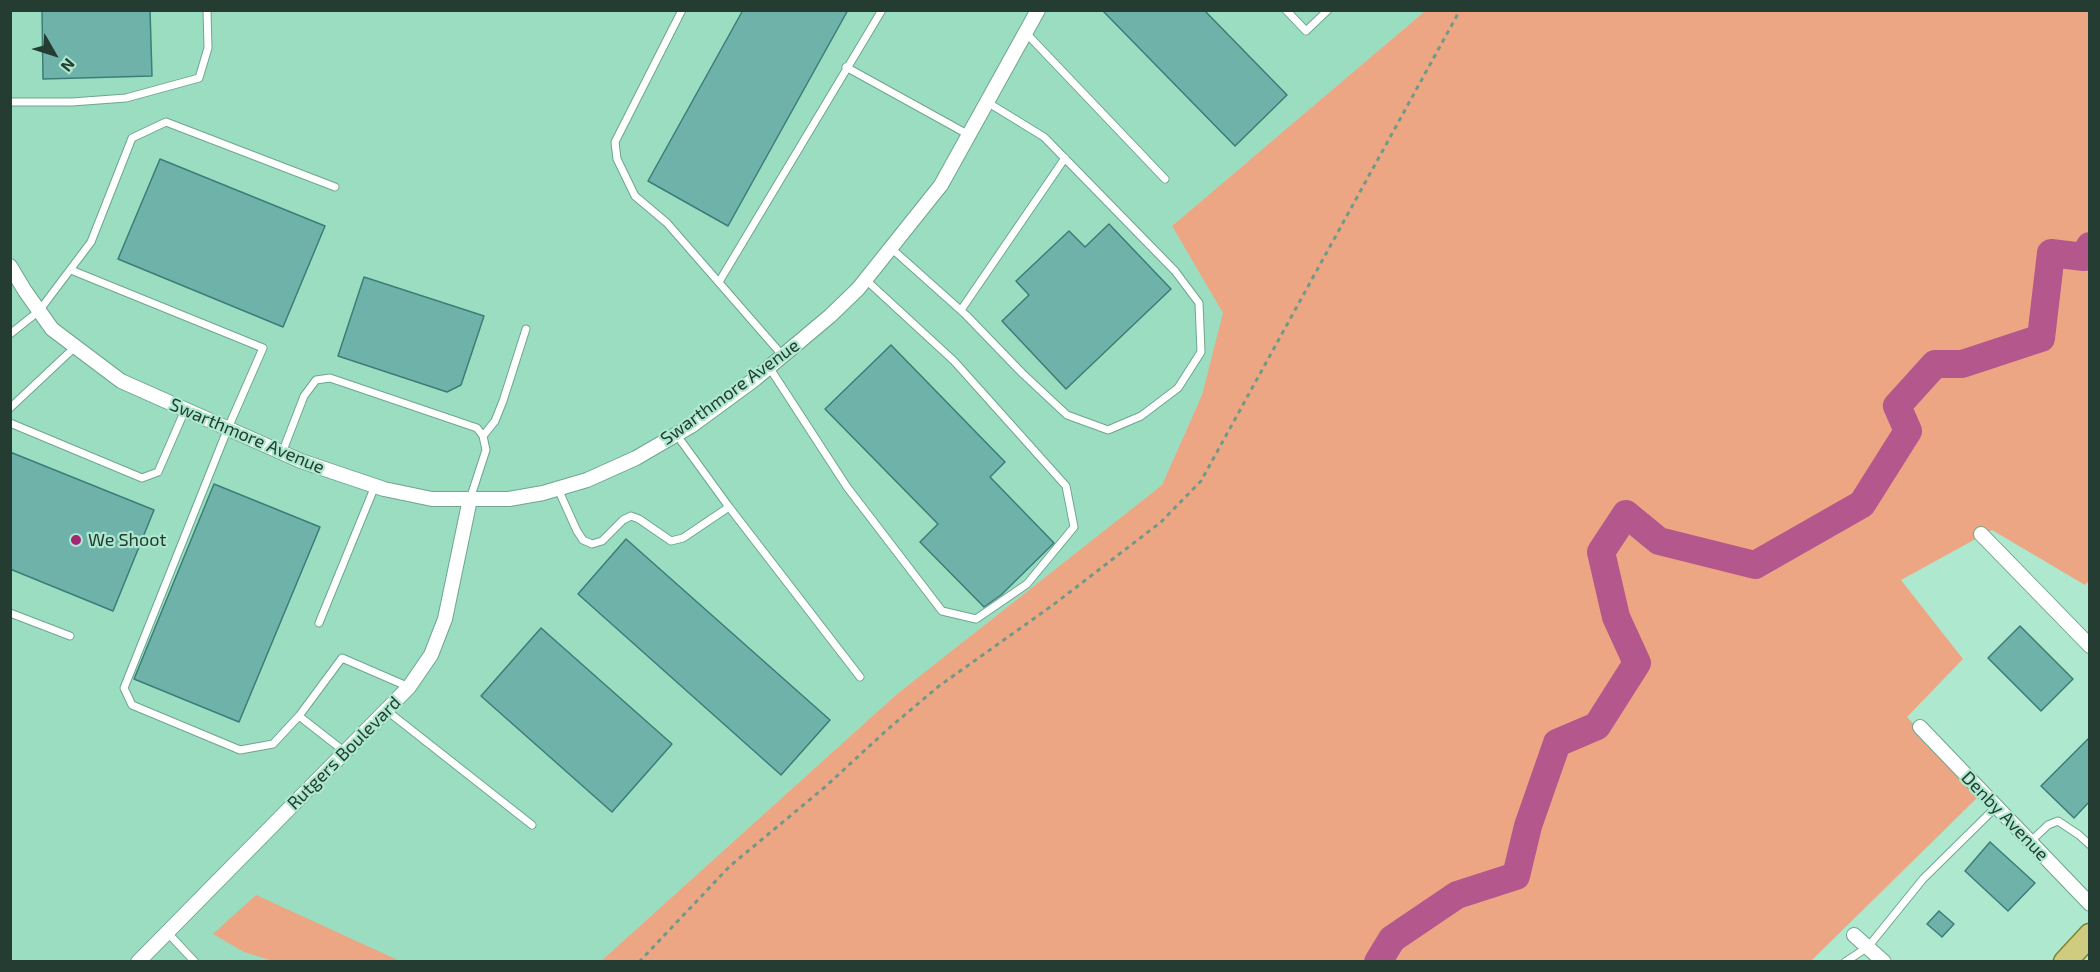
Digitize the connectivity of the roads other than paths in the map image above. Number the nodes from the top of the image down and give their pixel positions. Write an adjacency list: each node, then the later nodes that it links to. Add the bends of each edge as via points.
1 (207, 10): 9 (lane, via 208,48 199,78 126,98)
2 (682, 10): 19 (lane, via 615,142 617,159 635,196 667,223)
3 (882, 10): 8 (lane)
4 (1038, 10): 7 (street, Swarthmore Avenue)
5 (1286, 10): 6 (lane, via 1306,31)
6 (1328, 10)
7 (1026, 33): 10 (street, Swarthmore Avenue); 13 (lane)
8 (846, 67): 11 (lane); 19 (lane)
9 (10, 102)
10 (987, 102): 11 (street, Swarthmore Avenue); 12 (lane, via 1044,137)
11 (969, 135): 15 (street, Swarthmore Avenue, via 941,185)
12 (1065, 158): 20 (lane); 20 (lane, via 1175,271 1199,303 1201,352 1178,388 1141,417 1108,430 1067,415)
13 (1165, 179)
14 (335, 187): 17 (lane, via 166,122 132,138 91,242)
15 (891, 248): 18 (street, Swarthmore Avenue); 20 (lane)
16 (10, 266): 21 (street, Swarthmore Avenue)
17 (71, 270): 21 (lane); 30 (lane, via 263,348)
18 (866, 280): 25 (street, Swarthmore Avenue); 26 (lane, via 954,361 1066,486 1074,527 1027,584 976,619 942,611 847,487)
19 (719, 282): 25 (lane)
20 (961, 310)
21 (39, 311): 23 (lane); 24 (street, Swarthmore Avenue, via 52,329)
22 (526, 329): 32 (lane, via 495,421)
23 (10, 334)
24 (75, 347): 27 (lane); 28 (street, Swarthmore Avenue, via 121,381)
25 (783, 356): 26 (street, Swarthmore Avenue)
26 (769, 367): 31 (street, Swarthmore Avenue)
27 (10, 408)
28 (185, 410): 29 (lane, via 158,472 142,478); 30 (street, Swarthmore Avenue)
29 (10, 423)
30 (228, 428): 33 (street, Swarthmore Avenue); 46 (lane, via 124,688 132,705 240,750 273,744)
31 (676, 434): 35 (street, Swarthmore Avenue, via 636,458); 37 (lane)
32 (483, 436): 33 (lane, via 477,428 330,378 316,380 304,396); 36 (lane, via 486,450)
33 (282, 453): 34 (street, Swarthmore Avenue)
34 (375, 486): 36 (street, Swarthmore Avenue, via 432,499); 40 (lane)
35 (558, 488): 36 (street, Swarthmore Avenue, via 509,499); 37 (lane, via 577,531 592,544 602,541 631,516 671,541 683,538)
36 (470, 499): 44 (street, Rutgers Boulevard, via 445,620 431,655)
37 (729, 507): 43 (lane)
38 (1981, 534): 42 (street)
39 (10, 613): 41 (lane)
40 (319, 623)
41 (70, 636)
42 (2088, 642)
43 (860, 677)
44 (409, 687): 45 (street, Rutgers Boulevard); 46 (lane, via 342,658)
45 (386, 710): 48 (street, Rutgers Boulevard); 50 (lane)
46 (299, 716): 48 (lane)
47 (1920, 727): 49 (street, Denby Avenue)
48 (345, 753): 54 (street, Rutgers Boulevard)
49 (1996, 807): 51 (street, Denby Avenue); 57 (lane, via 1923,879)
50 (532, 825)
51 (2030, 842): 52 (lane, via 2058,821); 53 (street, Denby Avenue)
52 (2090, 845)
53 (2090, 904)
54 (167, 933): 58 (street, Rutgers Boulevard); 59 (lane)
55 (1854, 935): 57 (street)
56 (2090, 935): 62 (main road)
57 (1868, 947): 60 (lane); 61 (street)
58 (138, 962)
59 (195, 962)
60 (1845, 962)
61 (1884, 962)
62 (2065, 962)

